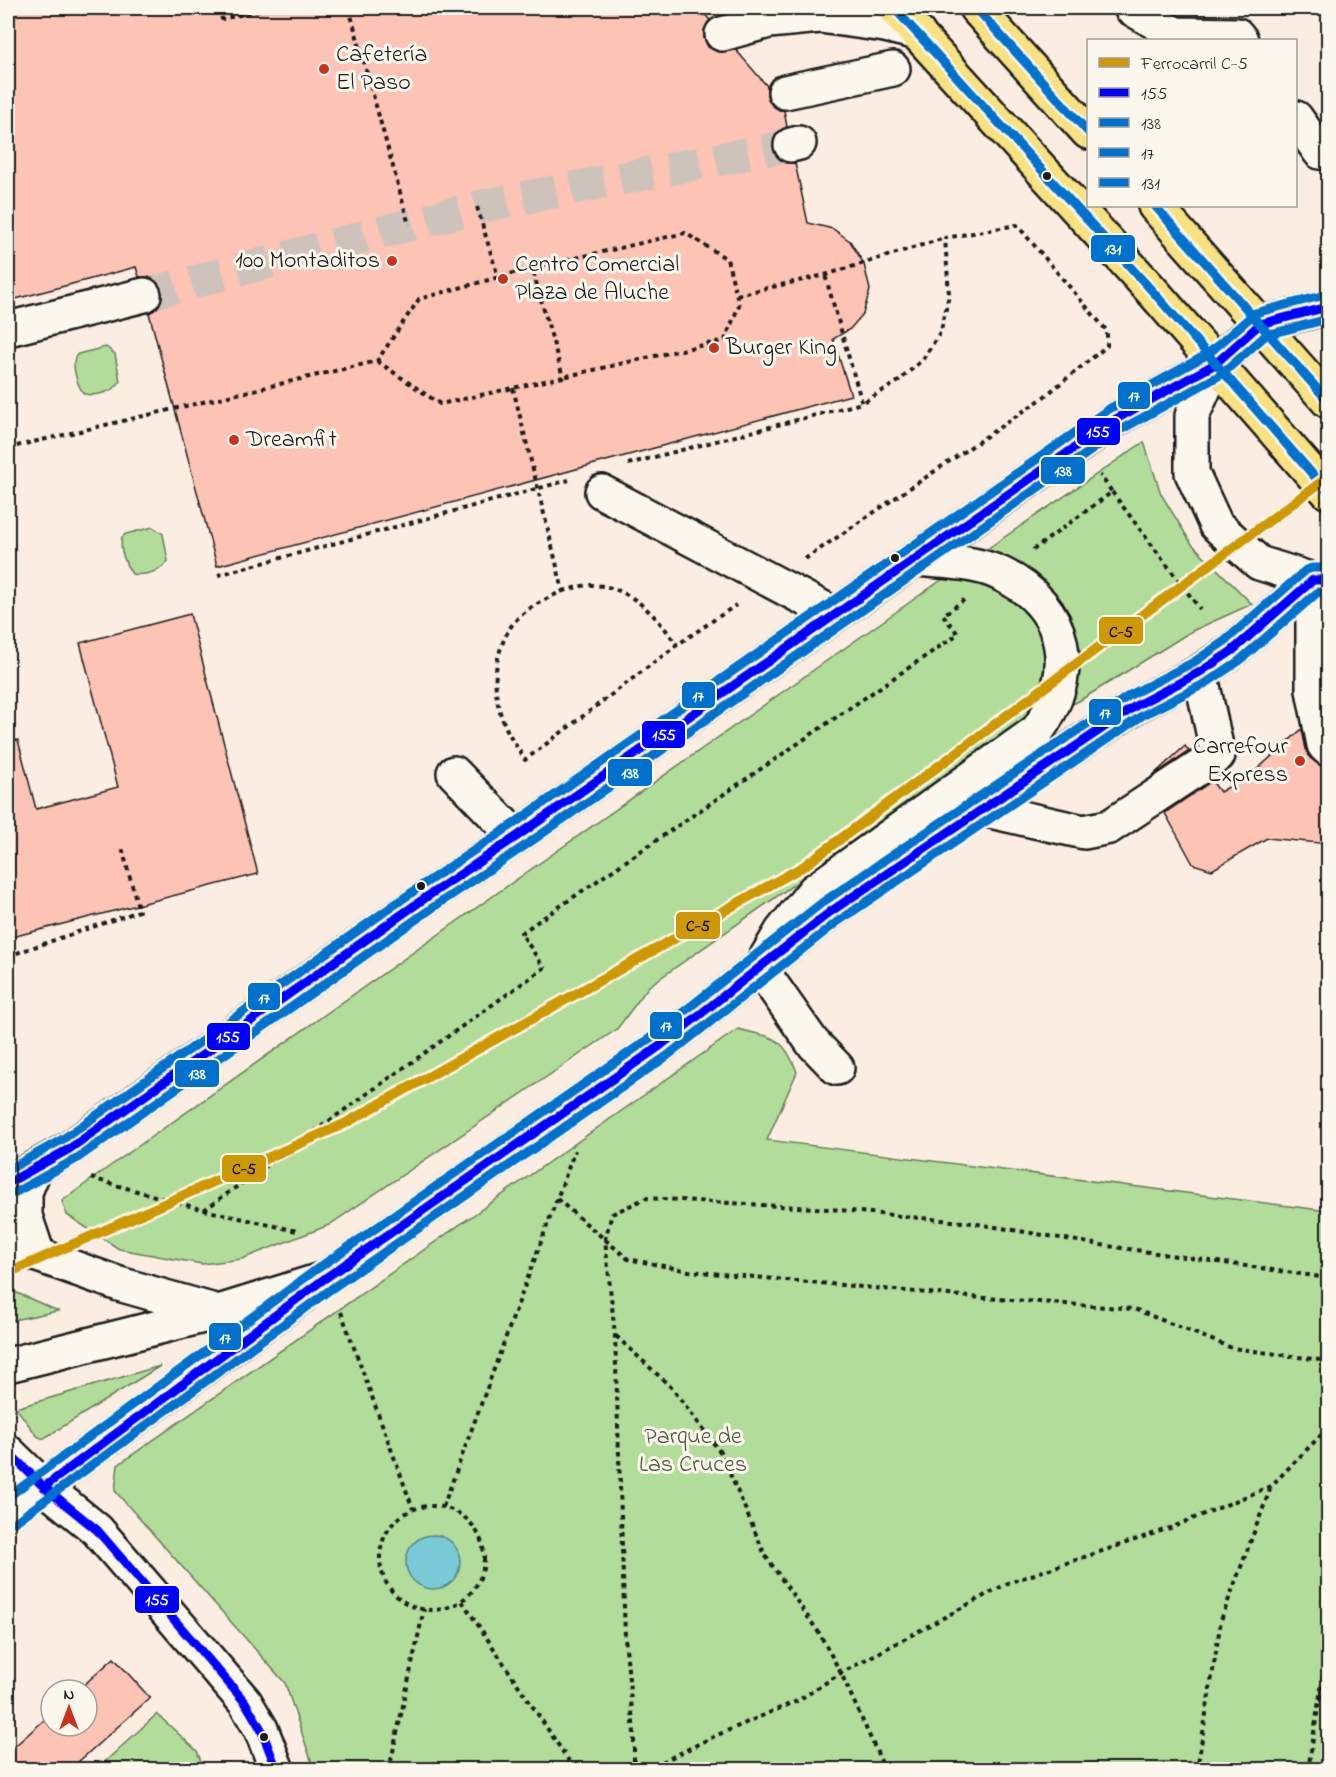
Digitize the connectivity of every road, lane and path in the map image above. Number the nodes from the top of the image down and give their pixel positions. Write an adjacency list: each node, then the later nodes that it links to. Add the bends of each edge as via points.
1 (219, 8): 2 (path, via 222,19)
2 (271, 8)
3 (349, 8): 17 (path)
4 (894, 8): 7 (main road)
5 (976, 8): 13 (main road)
6 (1131, 8): 9 (street, via 1175,34 1237,35)
7 (918, 33): 8 (street, via 820,16 769,21); 28 (main road)
8 (722, 34)
9 (1240, 39)
10 (893, 69): 11 (street)
11 (785, 92)
12 (1297, 119): 14 (street)
13 (1087, 130)
14 (1320, 152)
15 (477, 207): 21 (path)
16 (1156, 207): 25 (main road)
17 (409, 225)
18 (945, 238): 20 (path); 32 (path, via 949,295 941,331 923,359 898,381); 45 (path, via 1017,225 1107,331 1107,346 1040,399)
19 (532, 268): 21 (path); 23 (path, via 685,233 727,259); 29 (path)
20 (825, 276): 23 (path); 32 (path)
21 (498, 277): 27 (path, via 419,299)
22 (144, 295): 26 (street)
23 (737, 295): 29 (path, via 739,305 725,340)
24 (1329, 307): 25 (street)
25 (1260, 324): 28 (street); 31 (main road)
26 (8, 329)
27 (377, 361): 30 (path, via 440,404); 33 (path)
28 (1215, 364): 40 (main road); 41 (street, via 1116,419); 44 (street, via 1192,416 1192,473 1216,525 1258,563)
29 (563, 377): 30 (path)
30 (513, 388): 37 (path)
31 (1329, 401)
32 (862, 403): 34 (path)
33 (8, 448)
34 (626, 465)
35 (1095, 468): 39 (path)
36 (570, 480): 37 (path)
37 (537, 488): 43 (path); 46 (path)
38 (602, 492): 45 (street)
39 (1112, 492): 42 (path); 47 (path)
40 (1329, 492)
41 (915, 559): 42 (street, via 959,562); 48 (street)
42 (1001, 573): 57 (street, via 1036,597 1060,637 1063,661 1058,695 1047,718 1036,731 814,891 782,931); 63 (path, via 943,615 958,634 521,933 544,968)
43 (218, 575)
44 (1321, 580): 50 (street); 51 (street, via 1313,690 1324,745)
45 (770, 582): 48 (street); 49 (path)
46 (563, 591): 49 (path, via 591,585 622,591 644,606); 49 (path, via 536,604 510,627 498,655 496,696 503,722 525,760)
47 (1200, 609)
48 (834, 614): 54 (street)
49 (677, 645)
50 (1200, 672): 53 (street, via 1137,705); 53 (street, via 1218,755 1108,827 1084,832)
51 (1329, 749)
52 (454, 773): 54 (street)
53 (981, 809): 57 (street, via 830,912)
54 (516, 837): 60 (street, via 69,1149)
55 (122, 848): 56 (path, via 139,910)
56 (8, 956)
57 (760, 968): 58 (street, via 812,1042); 68 (street, via 660,1046)
58 (837, 1068)
59 (576, 1148): 62 (path)
60 (21, 1175): 66 (street, via 25,1192)
61 (88, 1177): 63 (path)
62 (557, 1199): 65 (path); 78 (path)
63 (204, 1210): 64 (path)
64 (297, 1231)
65 (605, 1239): 67 (path, via 612,1214 646,1197 972,1223); 71 (path); 72 (path, via 628,1259 689,1271 1134,1309 1232,1347)
66 (23, 1250): 70 (street, via 119,1284)
67 (1329, 1278)
68 (324, 1279): 70 (street); 77 (street)
69 (339, 1308): 79 (path)
70 (219, 1312): 73 (street)
71 (615, 1335): 84 (path, via 672,1388 721,1453 765,1555 819,1633); 88 (path)
72 (1329, 1360)
73 (8, 1365)
74 (1328, 1429): 76 (path)
75 (8, 1452): 77 (street)
76 (1271, 1486): 84 (path, via 1173,1527 1008,1583); 91 (path, via 1221,1620)
77 (44, 1487): 80 (street); 85 (street, via 97,1530 245,1702)
78 (443, 1507): 79 (path); 81 (path, via 459,1512 482,1539 482,1574)
79 (413, 1509): 82 (path, via 387,1531 380,1563 384,1580 394,1594)
80 (8, 1512)
81 (462, 1601): 82 (path, via 443,1609); 87 (path)
82 (424, 1609): 86 (path)
83 (1329, 1645): 92 (path)
84 (841, 1673): 89 (path, via 797,1701); 90 (path)
85 (277, 1770)
86 (389, 1770)
87 (575, 1770)
88 (633, 1770)
89 (646, 1770)
90 (885, 1770)
91 (1197, 1770)
92 (1308, 1770)

